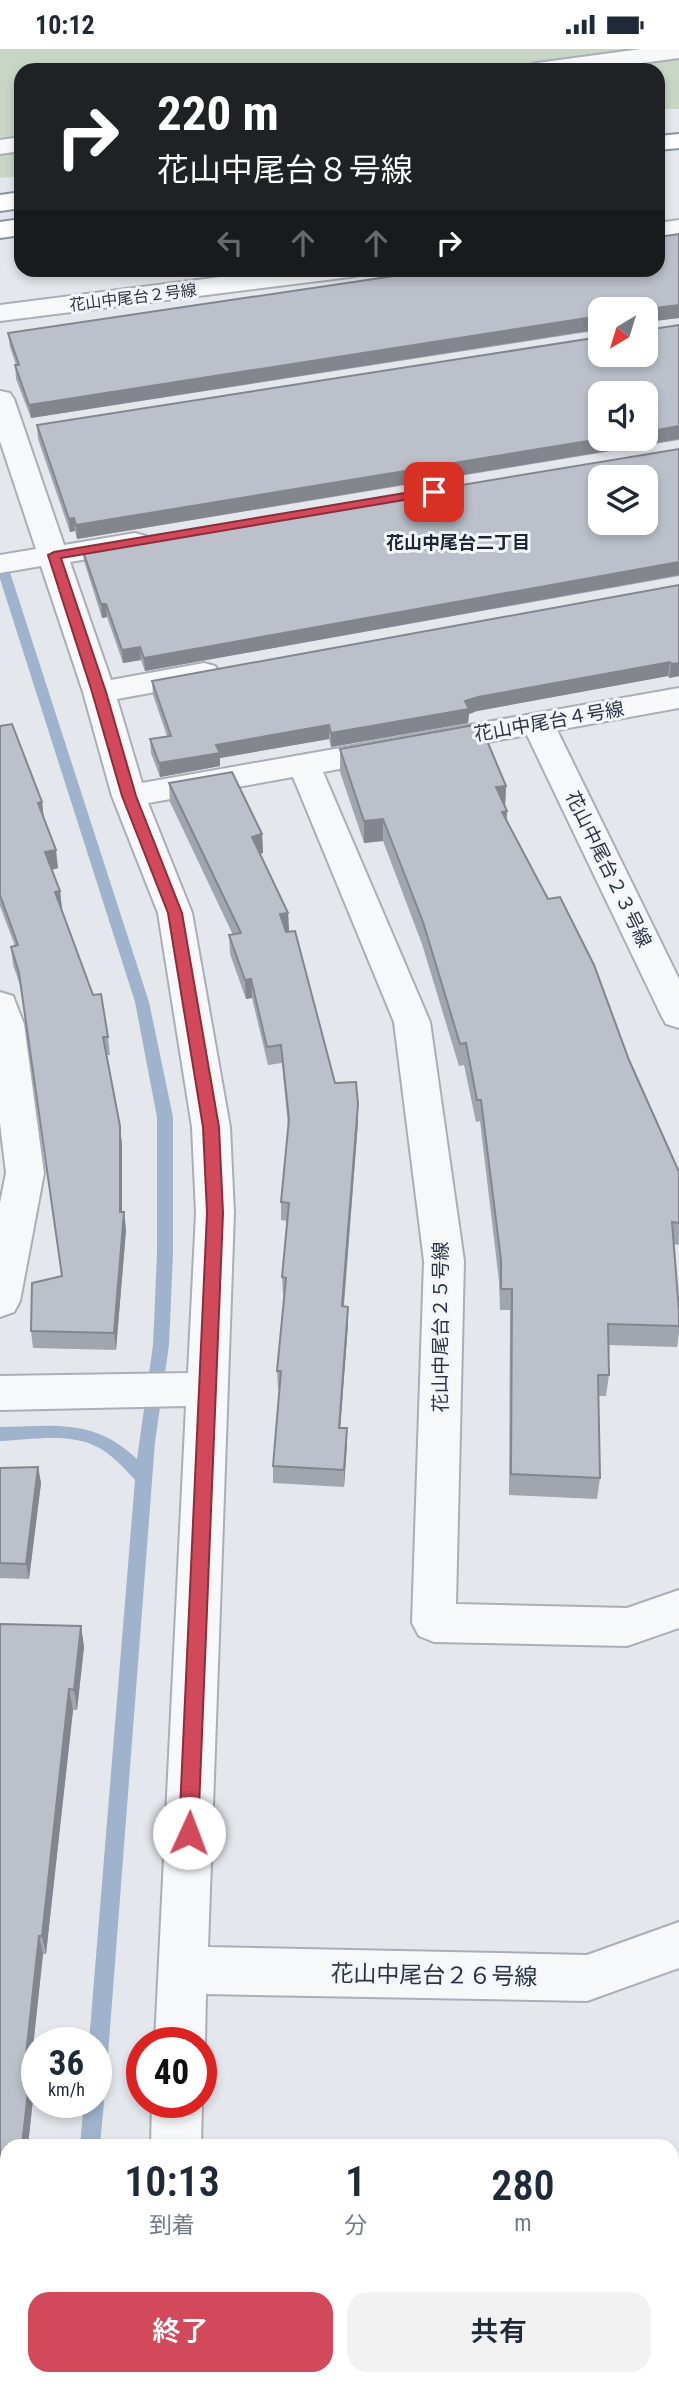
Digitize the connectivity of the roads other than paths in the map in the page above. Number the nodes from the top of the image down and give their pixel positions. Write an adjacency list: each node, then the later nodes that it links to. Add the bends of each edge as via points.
1 (679, 51): 2 (street)
2 (589, 63)
3 (286, 277): 4 (street, 花山中尾台２号線)
4 (0, 313)
5 (13, 424): 7 (street)
6 (162, 537): 7 (street)
7 (42, 557): 8 (street); 10 (street)
8 (0, 564)
9 (234, 668): 10 (street)
10 (99, 692): 14 (street)
11 (679, 698): 12 (street, 花山中尾台４号線)
12 (537, 723): 13 (street, 花山中尾台４号線); 16 (street, 花山中尾台２３号線)
13 (304, 765): 14 (street, 花山中尾台４号線); 21 (street, 花山中尾台２５号線, via 412,1023 444,1261 434,1623 627,1627)
14 (129, 796): 19 (street, via 175,913 211,1127 215,1213)
15 (0, 1005): 17 (street, via 6,1024)
16 (679, 1015)
17 (6, 1075): 18 (street, via 25,1173)
18 (0, 1301)
19 (201, 1389): 20 (street); 23 (street)
20 (0, 1393)
21 (679, 1609)
22 (679, 1945): 23 (street, 花山中尾台２６号線, via 587,1978)
23 (183, 1970): 24 (street)
24 (181, 2027)
25 (177, 2118): 26 (street)
26 (176, 2139)

